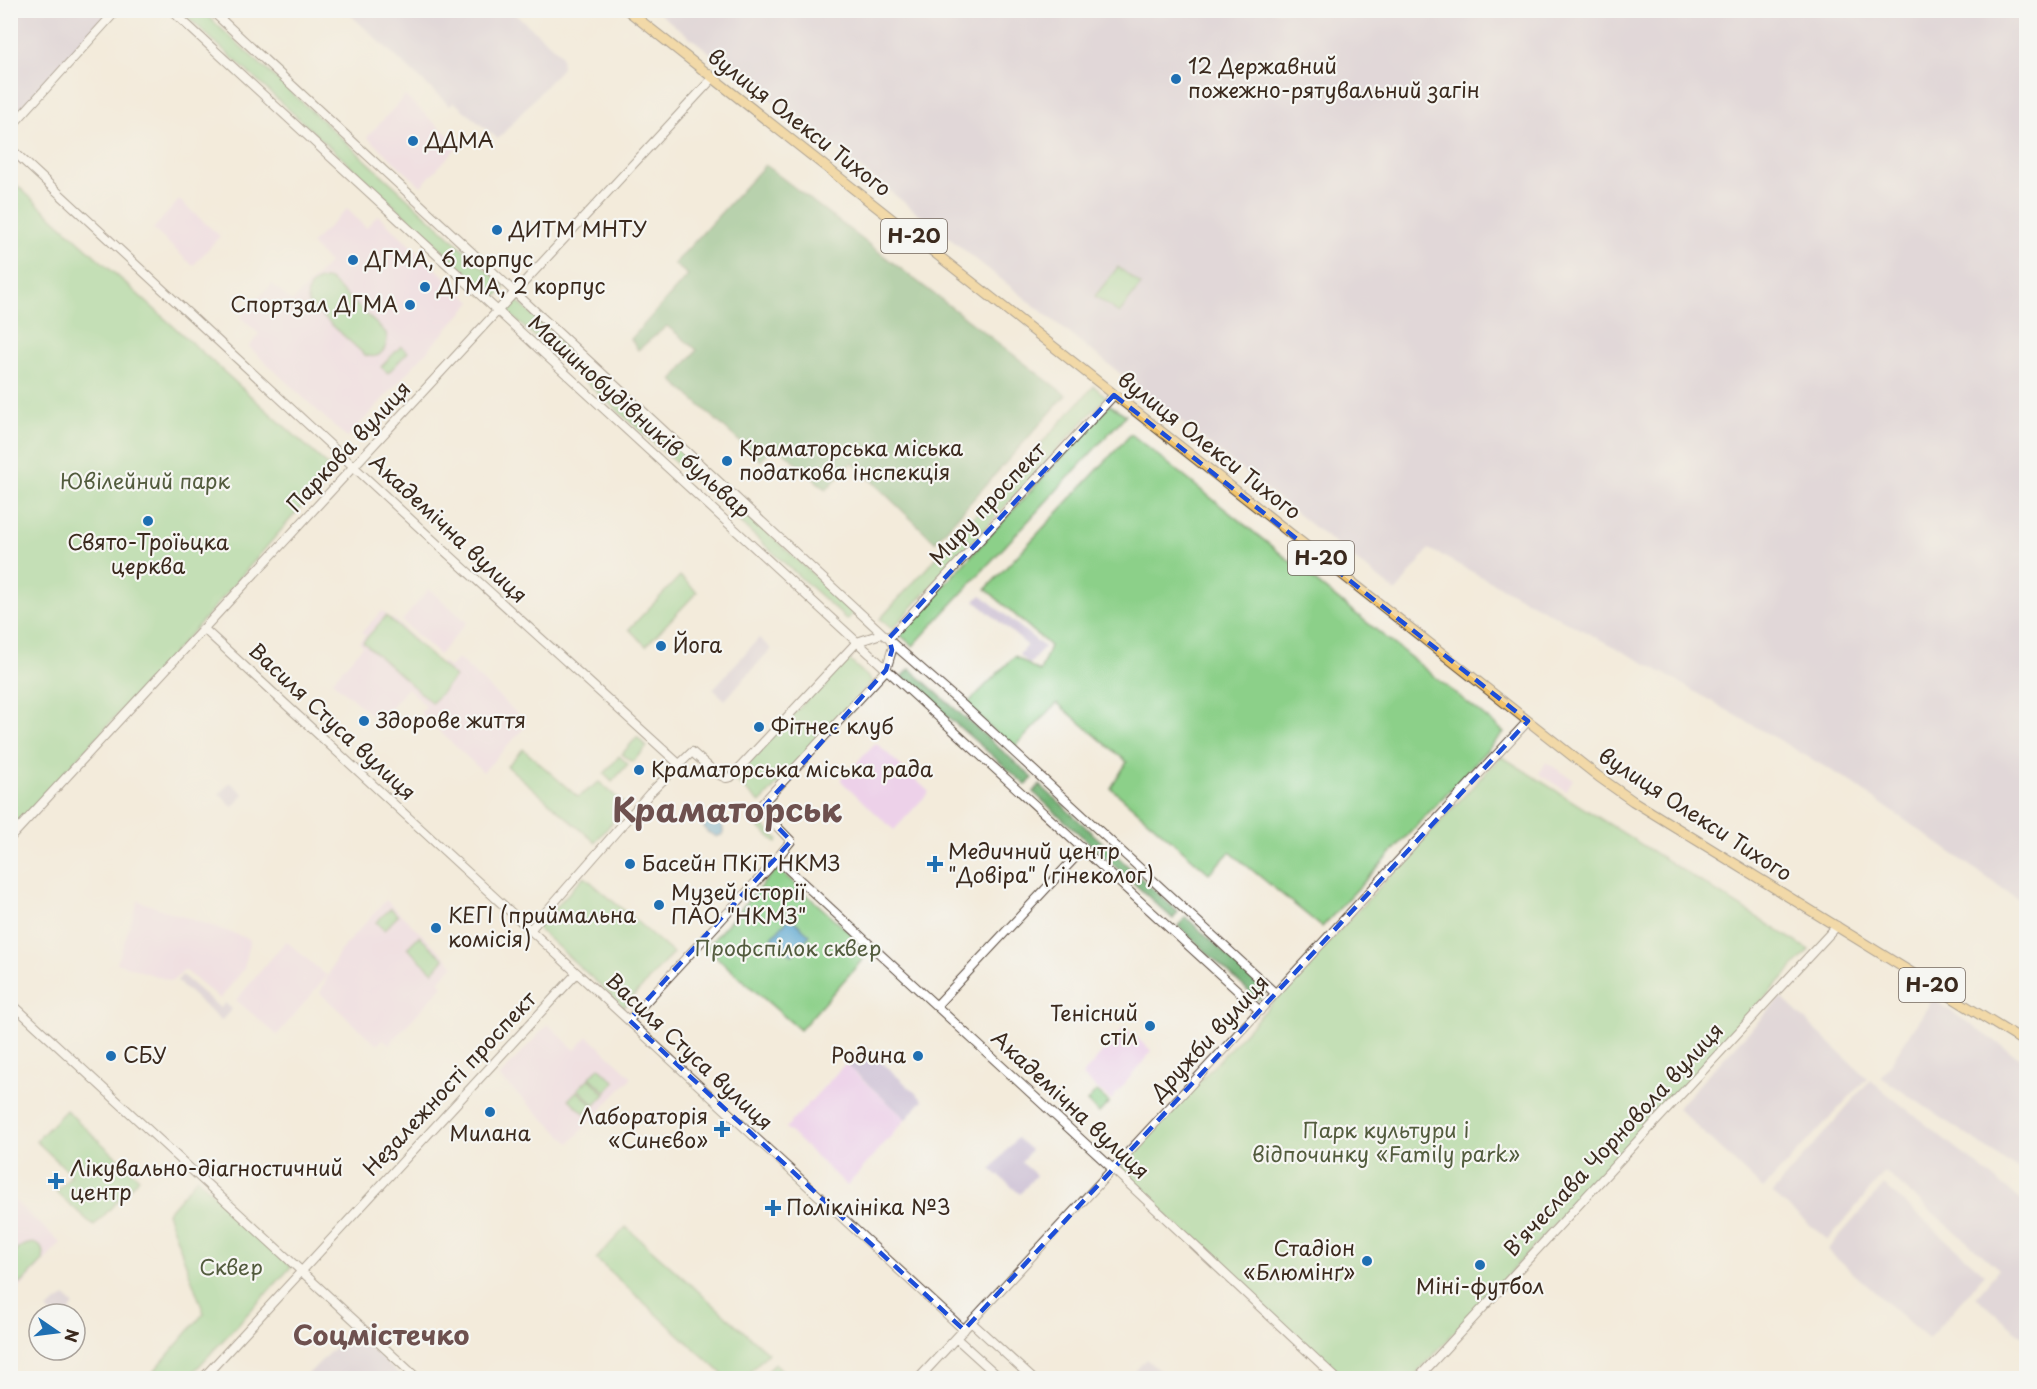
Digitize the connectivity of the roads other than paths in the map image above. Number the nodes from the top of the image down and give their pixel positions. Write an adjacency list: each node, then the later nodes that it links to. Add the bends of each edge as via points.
1 (117, 10): 6 (street)
2 (171, 10): 9 (street, Машинобудівників бульвар)
3 (211, 10): 8 (street, Машинобудівників бульвар)
4 (627, 10): 5 (main road, вулиця Олекси Тихого / Н-20)
5 (712, 79): 8 (street, Паркова вулиця); 10 (main road, вулиця Олекси Тихого / Н-20)
6 (10, 128)
7 (10, 148): 11 (street, Академічна вулиця)
8 (515, 291): 9 (street, Паркова вулиця); 13 (street, Машинобудівників бульвар)
9 (497, 312): 11 (street, Паркова вулиця); 14 (street, Машинобудівників бульвар)
10 (1114, 395): 13 (street, Миру проспект); 17 (main road, вулиця Олекси Тихого / Н-20)
11 (355, 468): 12 (street, Паркова вулиця); 18 (street, Академічна вулиця)
12 (204, 629): 19 (street, Паркова вулиця); 23 (street, Василя Стуса вулиця)
13 (887, 640): 14 (street, Миру проспект); 15 (street, via 885,658); 15 (street, via 869,643); 16 (street, Миру проспект); 25 (street, Машинобудівників бульвар, via 963,705)
14 (856, 642): 15 (street, Машинобудівників бульвар); 18 (street, Миру проспект, via 731,777 717,774 692,752)
15 (872, 656): 16 (street, Машинобудівників бульвар)
16 (886, 670): 20 (street, Машинобудівників бульвар); 21 (street, Миру проспект, via 760,806 791,841)
17 (1527, 721): 22 (main road, вулиця Олекси Тихого / Н-20, via 1633,801); 25 (street, Дружби вулиця)
18 (679, 764): 23 (street)
19 (10, 838)
20 (1084, 848): 27 (street); 28 (street, Машинобудівників бульвар)
21 (777, 859): 27 (street, Академічна вулиця); 29 (street, Миру проспект)
22 (1837, 926): 30 (main road, вулиця Олекси Тихого / Н-20); 42 (street, В'ячеслава Чорновола вулиця)
23 (530, 930): 24 (street, Василя Стуса вулиця)
24 (577, 973): 29 (street, Василя Стуса вулиця); 32 (street, Незалежності проспект)
25 (1275, 993): 28 (street, Дружби вулиця)
26 (10, 1002): 32 (street)
27 (936, 1006): 31 (street, Академічна вулиця)
28 (1260, 1011): 31 (street, Дружби вулиця)
29 (628, 1020): 34 (street, Василя Стуса вулиця)
30 (2026, 1043)
31 (1113, 1169): 33 (street, Дружби вулиця); 41 (street, Академічна вулиця)
32 (302, 1272): 36 (street, Незалежності проспект); 37 (street)
33 (971, 1322): 34 (street, Дружби вулиця); 40 (street)
34 (964, 1330): 35 (street, Дружби вулиця)
35 (956, 1338): 38 (street, Дружби вулиця); 39 (street)
36 (203, 1378)
37 (417, 1378)
38 (919, 1378)
39 (1000, 1378)
40 (1032, 1378)
41 (1336, 1378)
42 (1418, 1378)

